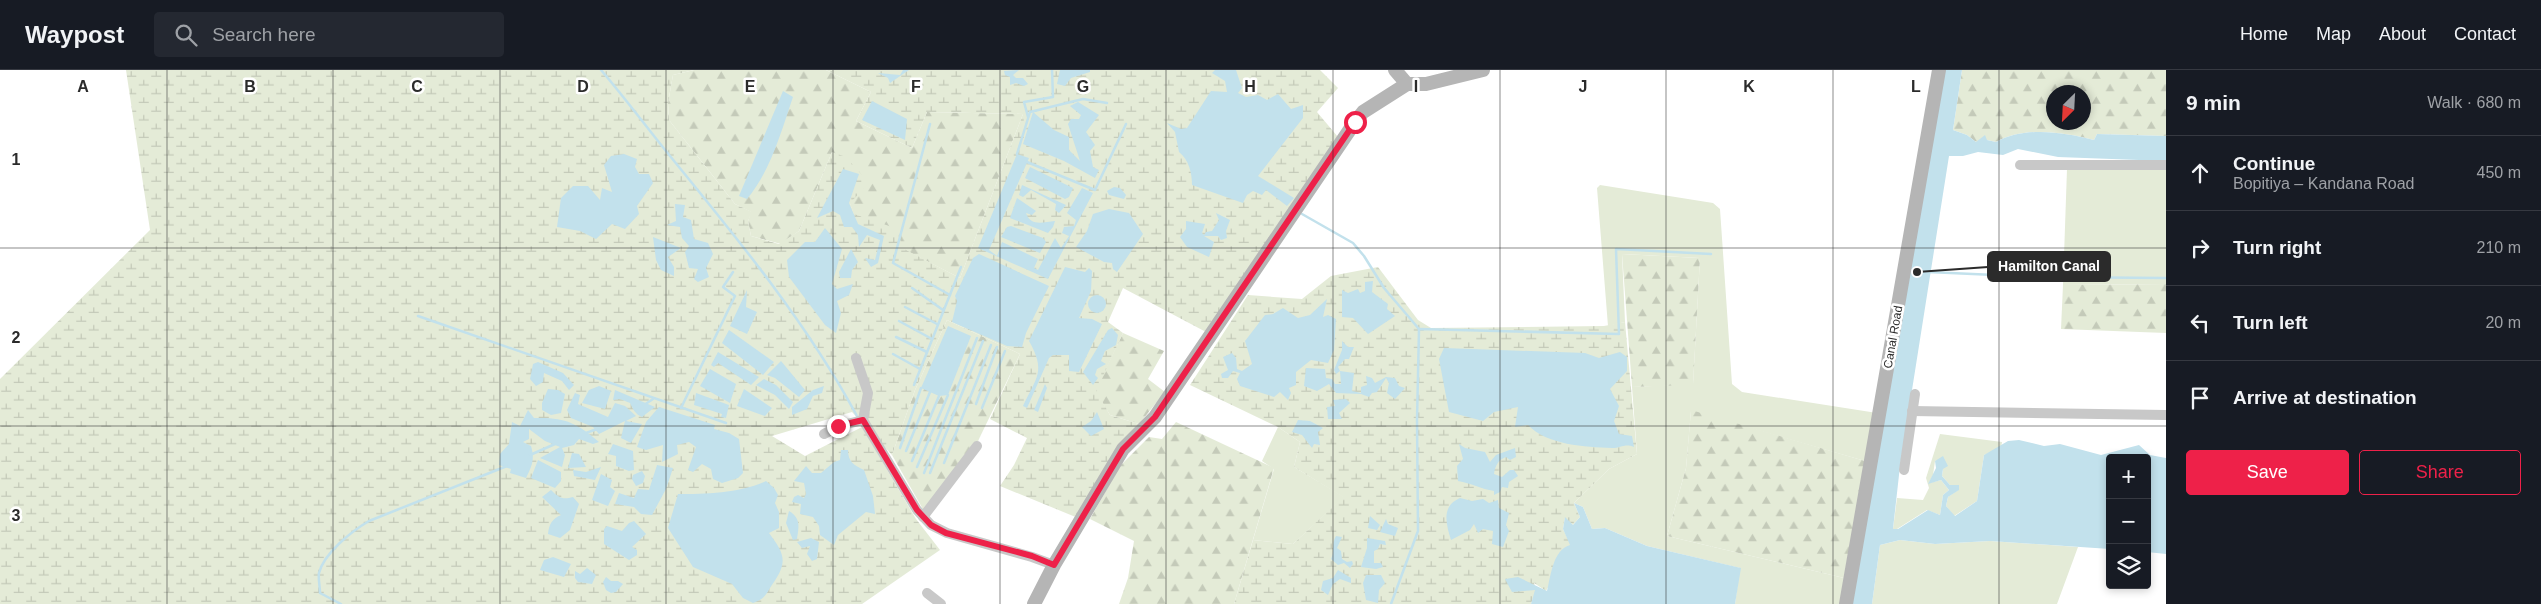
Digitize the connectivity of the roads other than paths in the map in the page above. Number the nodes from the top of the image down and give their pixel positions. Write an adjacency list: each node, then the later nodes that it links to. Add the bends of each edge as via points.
1 (1395, 70): 4 (main road)
2 (1483, 70): 4 (main road, via 1426,84)
3 (1939, 70): 20 (main road, Canal Road)
4 (1407, 84): 16 (main road, via 1363,112 1355,122 1155,417 1123,449)
5 (2020, 165): 6 (street)
6 (2166, 165)
7 (856, 358): 11 (street, via 868,393)
8 (1915, 394): 9 (street)
9 (1912, 411): 10 (street); 14 (street)
10 (2166, 415)
11 (863, 420): 12 (street, via 838,426); 15 (street)
12 (824, 434)
13 (978, 446): 15 (street)
14 (1904, 470)
15 (923, 517): 16 (street, via 946,533)
16 (1054, 565): 19 (main road)
17 (927, 593): 18 (street)
18 (941, 604)
19 (1034, 604)
20 (1846, 604)

